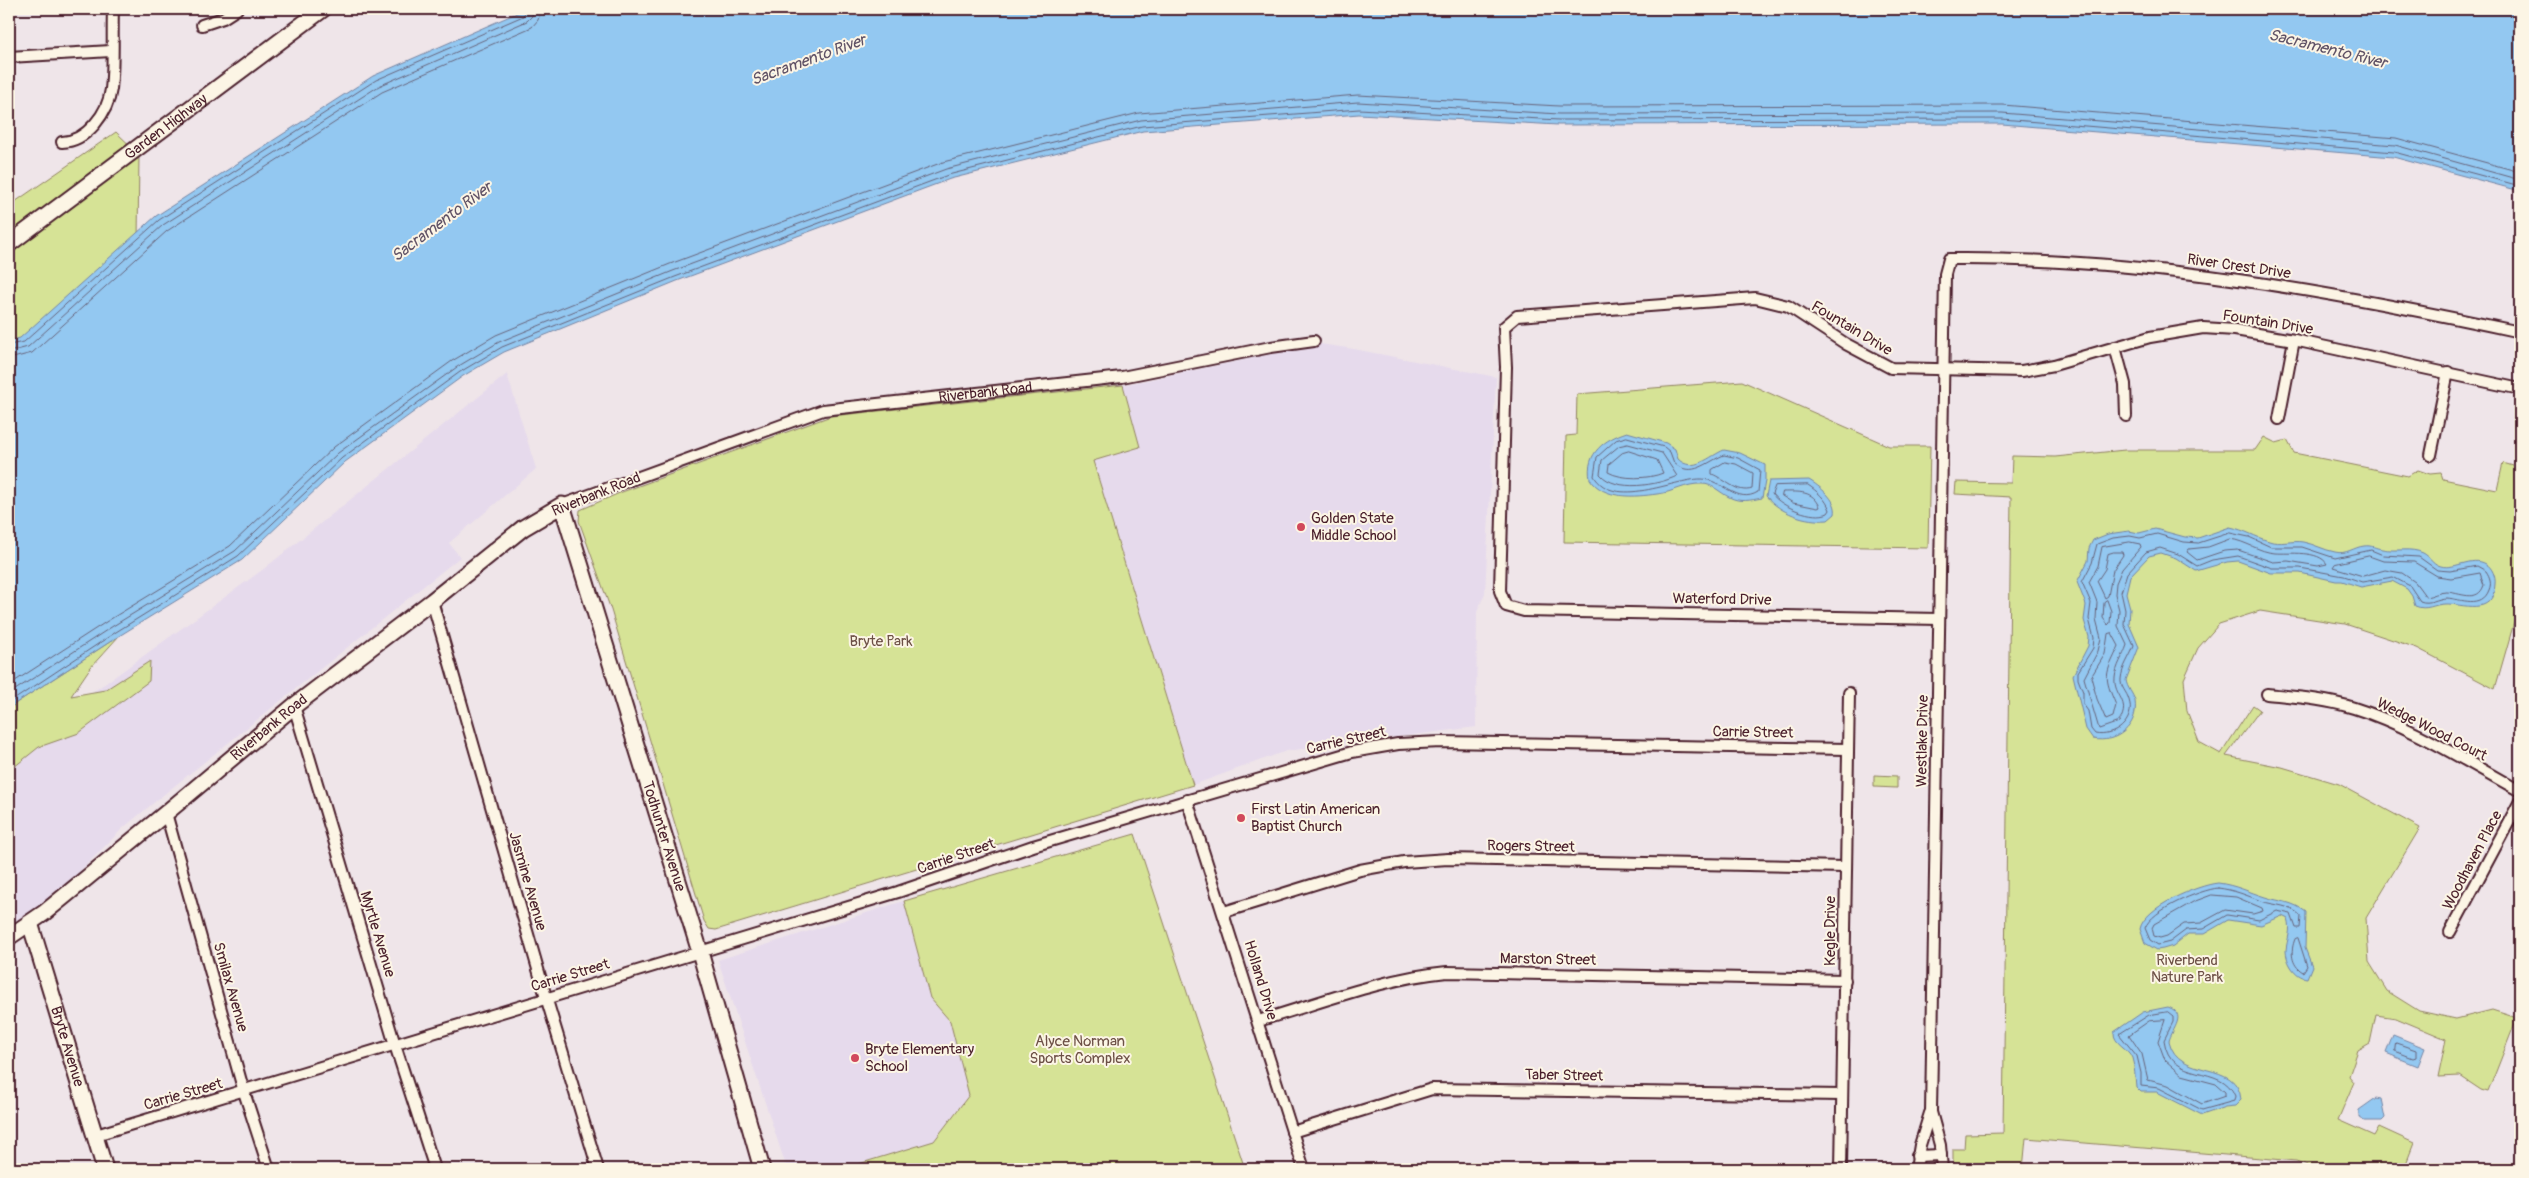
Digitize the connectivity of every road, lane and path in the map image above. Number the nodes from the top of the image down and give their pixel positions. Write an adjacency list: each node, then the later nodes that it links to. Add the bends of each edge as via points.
1 (113, 9): 5 (street)
2 (236, 9): 4 (street, via 223,18)
3 (323, 9): 8 (street, Garden Highway)
4 (202, 25)
5 (111, 51): 6 (street); 7 (street, via 111,90 102,114 79,138)
6 (9, 57)
7 (62, 142)
8 (9, 244)
9 (1949, 259): 10 (street, River Crest Drive, via 2072,264 2219,277 2392,305); 14 (street, Westlake Drive, via 1945,274)
10 (2520, 332)
11 (2294, 340): 13 (street, Fountain Drive, via 2203,328 2177,331); 15 (street, Fountain Drive); 18 (street)
12 (1314, 341): 20 (street, Riverbank Road, via 1122,376 822,410)
13 (2115, 347): 14 (street, Fountain Drive, via 2054,365 2022,370); 17 (street, via 2126,384)
14 (1944, 370): 22 (street, Fountain Drive, via 1891,368 1846,344 1788,306 1754,298 1517,316 1504,327 1506,368 1500,592); 23 (street, Westlake Drive)
15 (2448, 372): 16 (street, Fountain Drive); 19 (street)
16 (2520, 389)
17 (2126, 416)
18 (2279, 419)
19 (2431, 455)
20 (562, 505): 21 (street, Riverbank Road, via 523,528); 37 (street, Todhunter Avenue)
21 (432, 601): 26 (street, Riverbank Road); 39 (street, Jasmine Avenue)
22 (1506, 606): 23 (street, Waterford Drive, via 1524,611)
23 (1939, 619): 44 (street, Westlake Drive)
24 (1848, 692): 27 (street, Kegle Drive)
25 (2267, 694): 28 (street, Wedge Wood Court, via 2316,699 2381,718)
26 (294, 706): 31 (street, Riverbank Road); 41 (street, Myrtle Avenue)
27 (1848, 749): 29 (street, Carrie Street, via 1412,743 1344,754); 32 (street, Kegle Drive)
28 (2520, 791)
29 (1187, 800): 33 (street, Holland Drive); 37 (street, Carrie Street)
30 (2520, 801): 35 (street, Woodhaven Place)
31 (166, 813): 34 (street, Riverbank Road); 42 (street, Smilax Avenue)
32 (1845, 867): 33 (street, Rogers Street, via 1448,859 1404,862 1360,870); 38 (street, Kegle Drive)
33 (1224, 912): 40 (street, Holland Drive)
34 (30, 923): 36 (street, Riverbank Road); 46 (street, Bryte Avenue)
35 (2450, 932)
36 (9, 937)
37 (700, 952): 39 (street, Carrie Street); 53 (street, Todhunter Avenue)
38 (1845, 980): 40 (street, Marston Street, via 1447,972 1393,981); 43 (street, Kegle Drive)
39 (546, 997): 41 (street, Carrie Street); 52 (street, Jasmine Avenue)
40 (1258, 1021): 45 (street, Holland Drive)
41 (395, 1045): 42 (street, Carrie Street); 51 (street, Myrtle Avenue)
42 (244, 1092): 46 (street, Carrie Street); 50 (street, Smilax Avenue)
43 (1842, 1095): 45 (street, Taber Street, via 1432,1090); 55 (street, Kegle Drive)
44 (1931, 1112): 47 (street, Westlake Drive); 48 (street, Westlake Drive)
45 (1292, 1132): 54 (street, Holland Drive)
46 (96, 1135): 49 (street, Bryte Avenue)
47 (1941, 1155): 48 (street); 57 (street, Westlake Drive)
48 (1917, 1156): 56 (street, Westlake Drive)
49 (105, 1169)
50 (268, 1169)
51 (435, 1169)
52 (598, 1169)
53 (762, 1169)
54 (1304, 1169)
55 (1841, 1169)
56 (1916, 1169)
57 (1942, 1169)

